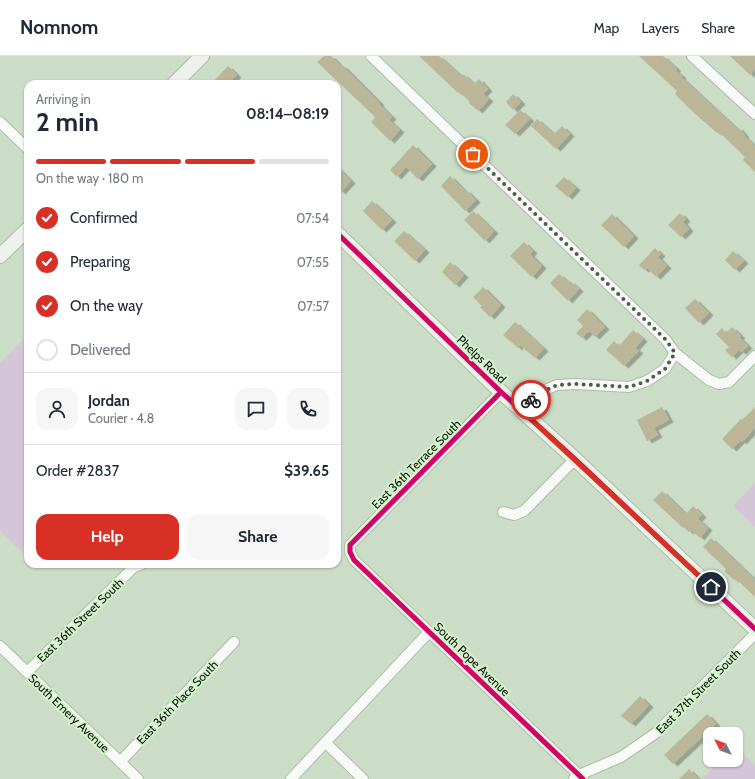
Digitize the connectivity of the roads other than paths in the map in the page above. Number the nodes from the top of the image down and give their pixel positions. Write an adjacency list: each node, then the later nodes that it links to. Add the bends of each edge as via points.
1 (202, 56): 4 (street)
2 (372, 56): 11 (street, via 666,340)
3 (692, 56): 5 (street)
4 (181, 80)
5 (755, 114)
6 (0, 122): 7 (street)
7 (24, 145)
8 (24, 232): 10 (street)
9 (341, 238): 13 (street, Phelps Road)
10 (0, 256)
11 (675, 353): 12 (street, via 709,380 720,384 729,382); 14 (street, via 665,369 647,381 629,387 557,385 538,394)
12 (755, 356)
13 (501, 392): 14 (street, Phelps Road); 17 (street, East 36th Terrace South, via 350,545)
14 (520, 409): 15 (street, Phelps Road)
15 (575, 459): 16 (street, via 524,511 514,515); 19 (street, Phelps Road)
16 (503, 512)
17 (350, 552): 20 (street, South Pope Avenue, via 354,560)
18 (136, 568): 24 (street, East 36th Street South)
19 (755, 629)
20 (429, 632): 25 (street); 27 (street, South Pope Avenue)
21 (755, 634): 27 (street, East 37th Street South, via 656,733 621,757)
22 (234, 642): 26 (street, East 36th Place South)
23 (0, 646): 24 (street, South Emery Avenue)
24 (27, 672): 26 (street, South Emery Avenue)
25 (326, 743): 29 (street); 30 (street)
26 (120, 762): 28 (street, South Emery Avenue)
27 (579, 778)
28 (138, 779)
29 (291, 779)
30 (363, 779)

